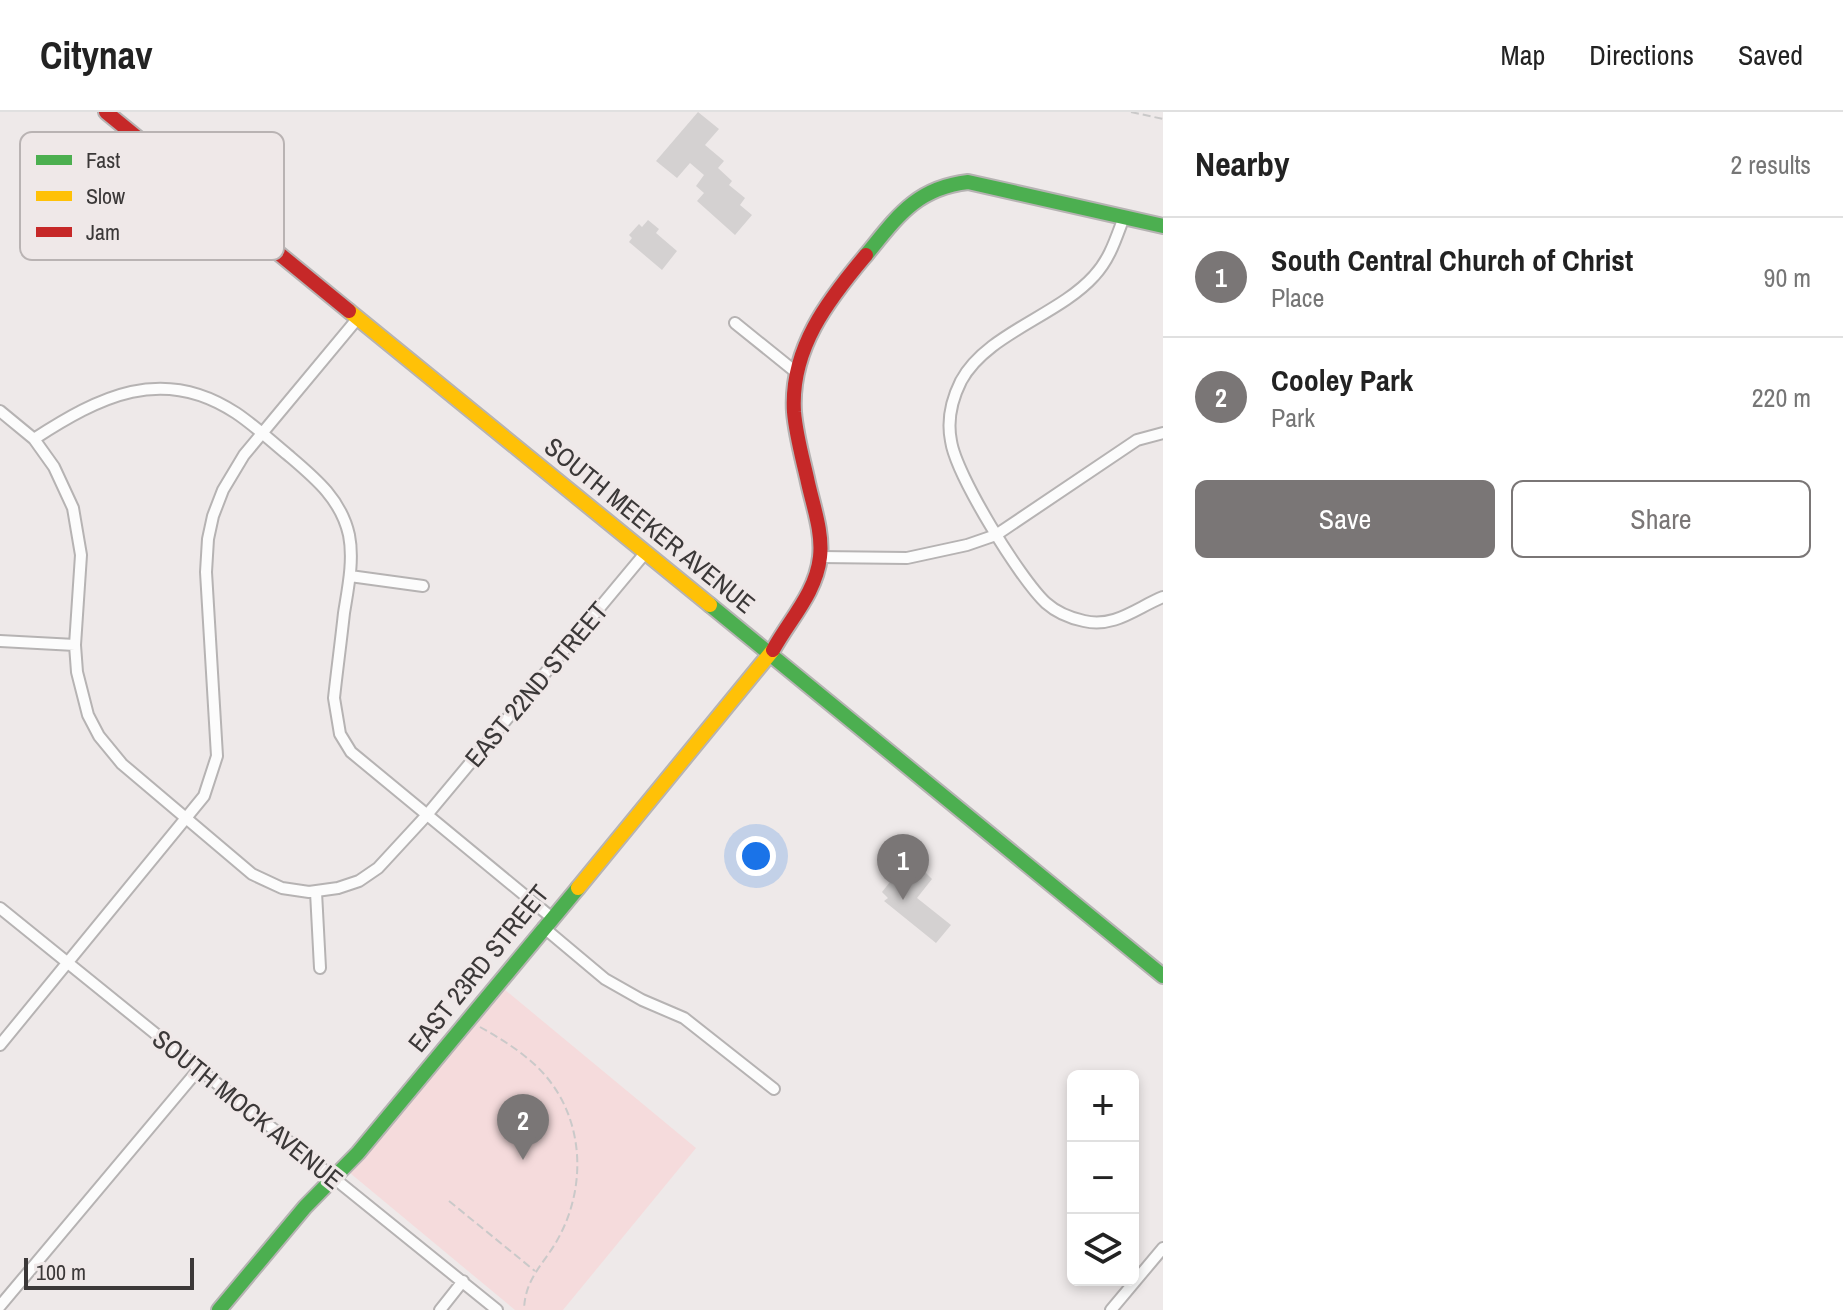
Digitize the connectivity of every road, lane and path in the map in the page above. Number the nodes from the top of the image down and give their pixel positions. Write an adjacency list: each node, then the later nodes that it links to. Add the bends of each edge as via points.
1 (106, 112): 4 (street, SOUTH MEEKER AVENUE)
2 (1131, 112): 3 (path)
3 (1163, 119)
4 (130, 132)
5 (1124, 217): 6 (street); 10 (street, via 977,183 927,190 819,315); 15 (street, via 1110,255 1092,279 982,356 954,398 949,428 954,453)
6 (1163, 226)
7 (284, 258): 8 (street, SOUTH MEEKER AVENUE)
8 (358, 318): 12 (street); 16 (street, SOUTH MEEKER AVENUE)
9 (735, 323): 10 (street)
10 (797, 373): 17 (street, via 795,423)
11 (0, 411): 14 (street)
12 (261, 433): 14 (street, via 216,402 171,389 101,400); 18 (street, via 333,498 349,536); 25 (street, via 223,490 208,539 217,756 204,796)
13 (1163, 433): 15 (street, via 1137,440)
14 (34, 439): 22 (street, via 66,488 79,532)
15 (996, 535): 17 (street, via 907,558); 20 (street, via 1038,595 1072,618 1115,621)
16 (646, 552): 23 (street, SOUTH MEEKER AVENUE); 24 (street, EAST 22ND STREET)
17 (820, 557): 23 (street, EAST 23RD STREET, via 801,609)
18 (350, 576): 19 (street); 24 (street, via 334,698 340,734 351,752)
19 (423, 586)
20 (1163, 597)
21 (0, 641): 22 (street)
22 (75, 645): 25 (street, via 81,693 103,743)
23 (771, 654): 28 (street, EAST 23RD STREET); 31 (street, SOUTH MEEKER AVENUE)
24 (426, 816): 26 (street, EAST 22ND STREET, via 378,868 349,886); 28 (street)
25 (187, 819): 26 (street, via 262,880); 29 (street)
26 (316, 892): 30 (street)
27 (0, 908): 29 (street, SOUTH MOCK AVENUE)
28 (547, 922): 35 (street, via 605,979 684,1018); 36 (street, EAST 23RD STREET)
29 (68, 965): 33 (street); 34 (street, SOUTH MOCK AVENUE)
30 (320, 968)
31 (1163, 976)
32 (480, 1027): 39 (path, via 543,1073 563,1102 576,1142 578,1181 570,1214)
33 (0, 1045)
34 (198, 1070): 36 (street, SOUTH MOCK AVENUE); 41 (street)
35 (774, 1089)
36 (333, 1177): 40 (street, SOUTH MOCK AVENUE); 42 (street, EAST 23RD STREET)
37 (449, 1201): 39 (path)
38 (1163, 1248): 46 (street)
39 (536, 1271): 45 (path, via 527,1285)
40 (463, 1281): 43 (street); 44 (street, SOUTH MOCK AVENUE)
41 (0, 1306)
42 (219, 1310)
43 (440, 1310)
44 (497, 1310)
45 (524, 1310)
46 (1111, 1310)

